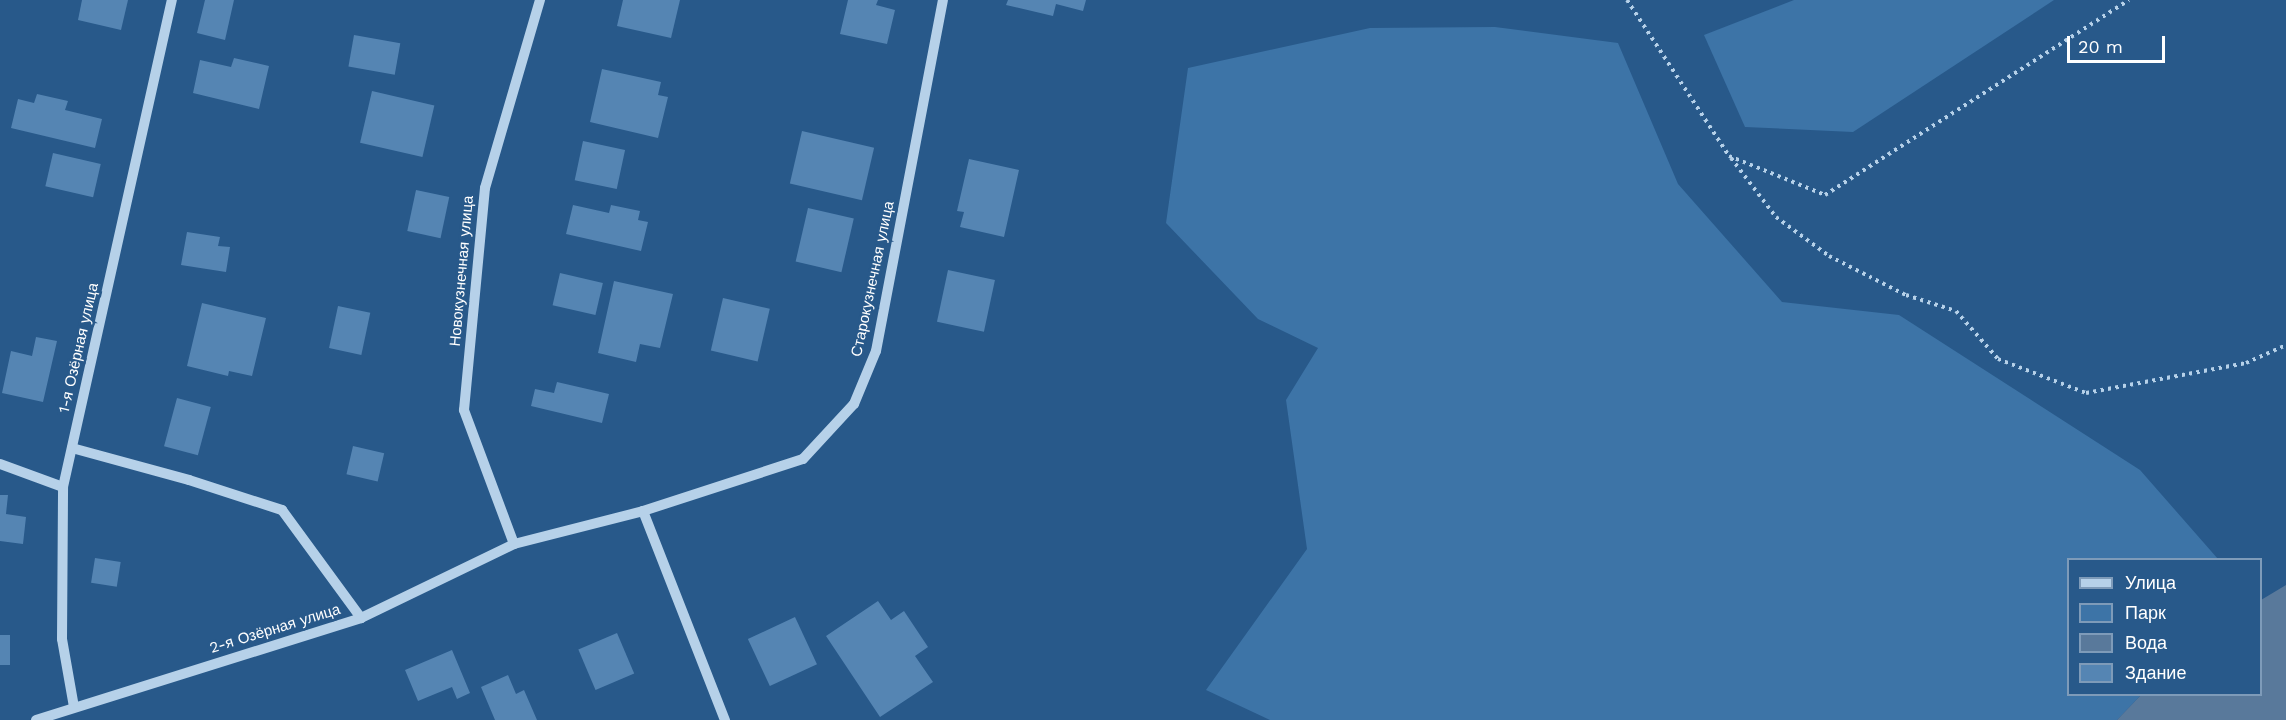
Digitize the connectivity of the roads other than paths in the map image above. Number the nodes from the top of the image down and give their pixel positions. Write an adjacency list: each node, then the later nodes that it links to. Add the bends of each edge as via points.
1 (172, 0): 4 (street, 1-я Озёрная улица)
2 (540, 0): 8 (street, Новокузнечная улица, via 485,188 464,410)
3 (943, 0): 7 (street, Старокузнечная улица, via 876,351 854,404 803,459)
4 (72, 448): 6 (street, 1-я Озёрная улица); 9 (street, via 282,510)
5 (0, 464): 6 (street)
6 (63, 487): 10 (street, 1-я Озёрная улица, via 62,639)
7 (643, 511): 8 (street, Старокузнечная улица); 12 (street)
8 (514, 544): 9 (street, 2-я Озёрная улица)
9 (361, 618): 10 (street, 2-я Озёрная улица)
10 (74, 707): 11 (street, 2-я Озёрная улица)
11 (36, 720)
12 (725, 720)

